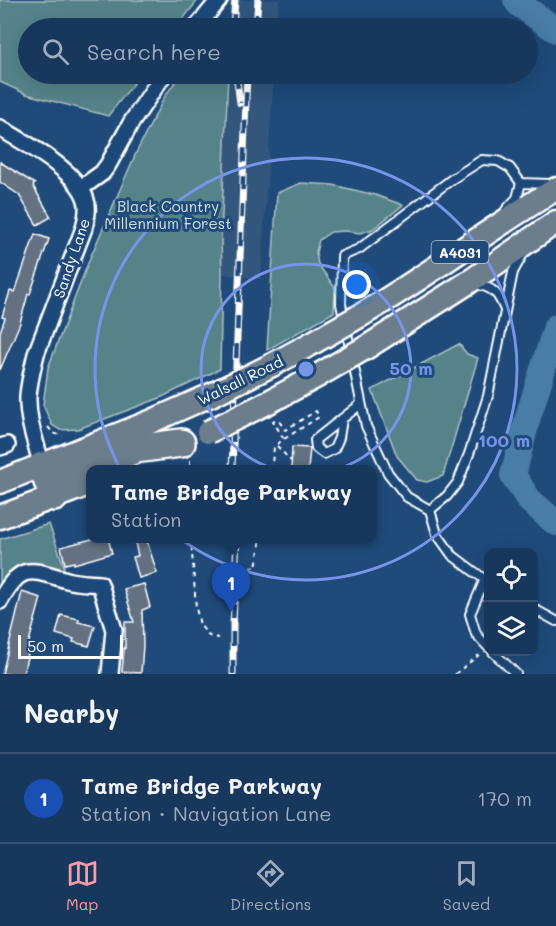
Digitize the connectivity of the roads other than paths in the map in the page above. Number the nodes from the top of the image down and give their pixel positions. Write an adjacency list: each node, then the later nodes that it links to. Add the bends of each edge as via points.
1 (219, 0): 2 (street)
2 (204, 18)
3 (157, 84): 7 (street, via 108,165)
4 (0, 128): 7 (street, via 65,171)
5 (521, 183): 6 (lane); 11 (lane, via 517,198); 14 (lane, via 510,168 498,161 482,160 359,249 342,256 341,304)
6 (556, 184)
7 (81, 188): 19 (street, Sandy Lane, via 88,214 31,373 29,417)
8 (556, 189): 11 (main road, Walsall Road / A4031)
9 (556, 222): 10 (main road, Walsall Road / A4031)
10 (532, 238): 12 (main road, Walsall Road / A4031); 13 (lane, via 513,272)
11 (477, 240): 19 (main road, Walsall Road / A4031, bridge, via 399,293 272,365 150,422)
12 (469, 282): 13 (lane, via 493,290); 16 (main road, Walsall Road / A4031, bridge, via 317,376)
13 (506, 311): 24 (lane, via 488,396 469,454 458,482)
14 (361, 404): 15 (lane); 24 (lane, via 366,426 388,473 407,497)
15 (342, 419)
16 (181, 443): 17 (highway, via 135,449); 18 (main road, Walsall Road / A4031)
17 (101, 465)
18 (132, 465)
19 (42, 466): 20 (highway, via 65,475); 21 (main road, Walsall Road / A4031); 23 (highway)
20 (86, 471)
21 (0, 482)
22 (86, 485): 23 (main road)
23 (54, 497): 25 (main road)
24 (430, 510): 26 (lane, via 437,534 452,555)
25 (0, 517)
26 (484, 578)
27 (484, 586): 31 (lane, via 470,614 476,634)
28 (0, 601): 33 (street, via 10,583 26,572 100,584 114,630)
29 (538, 611): 30 (lane)
30 (556, 621)
31 (484, 641)
32 (499, 656): 34 (lane)
33 (110, 674)
34 (516, 674)

